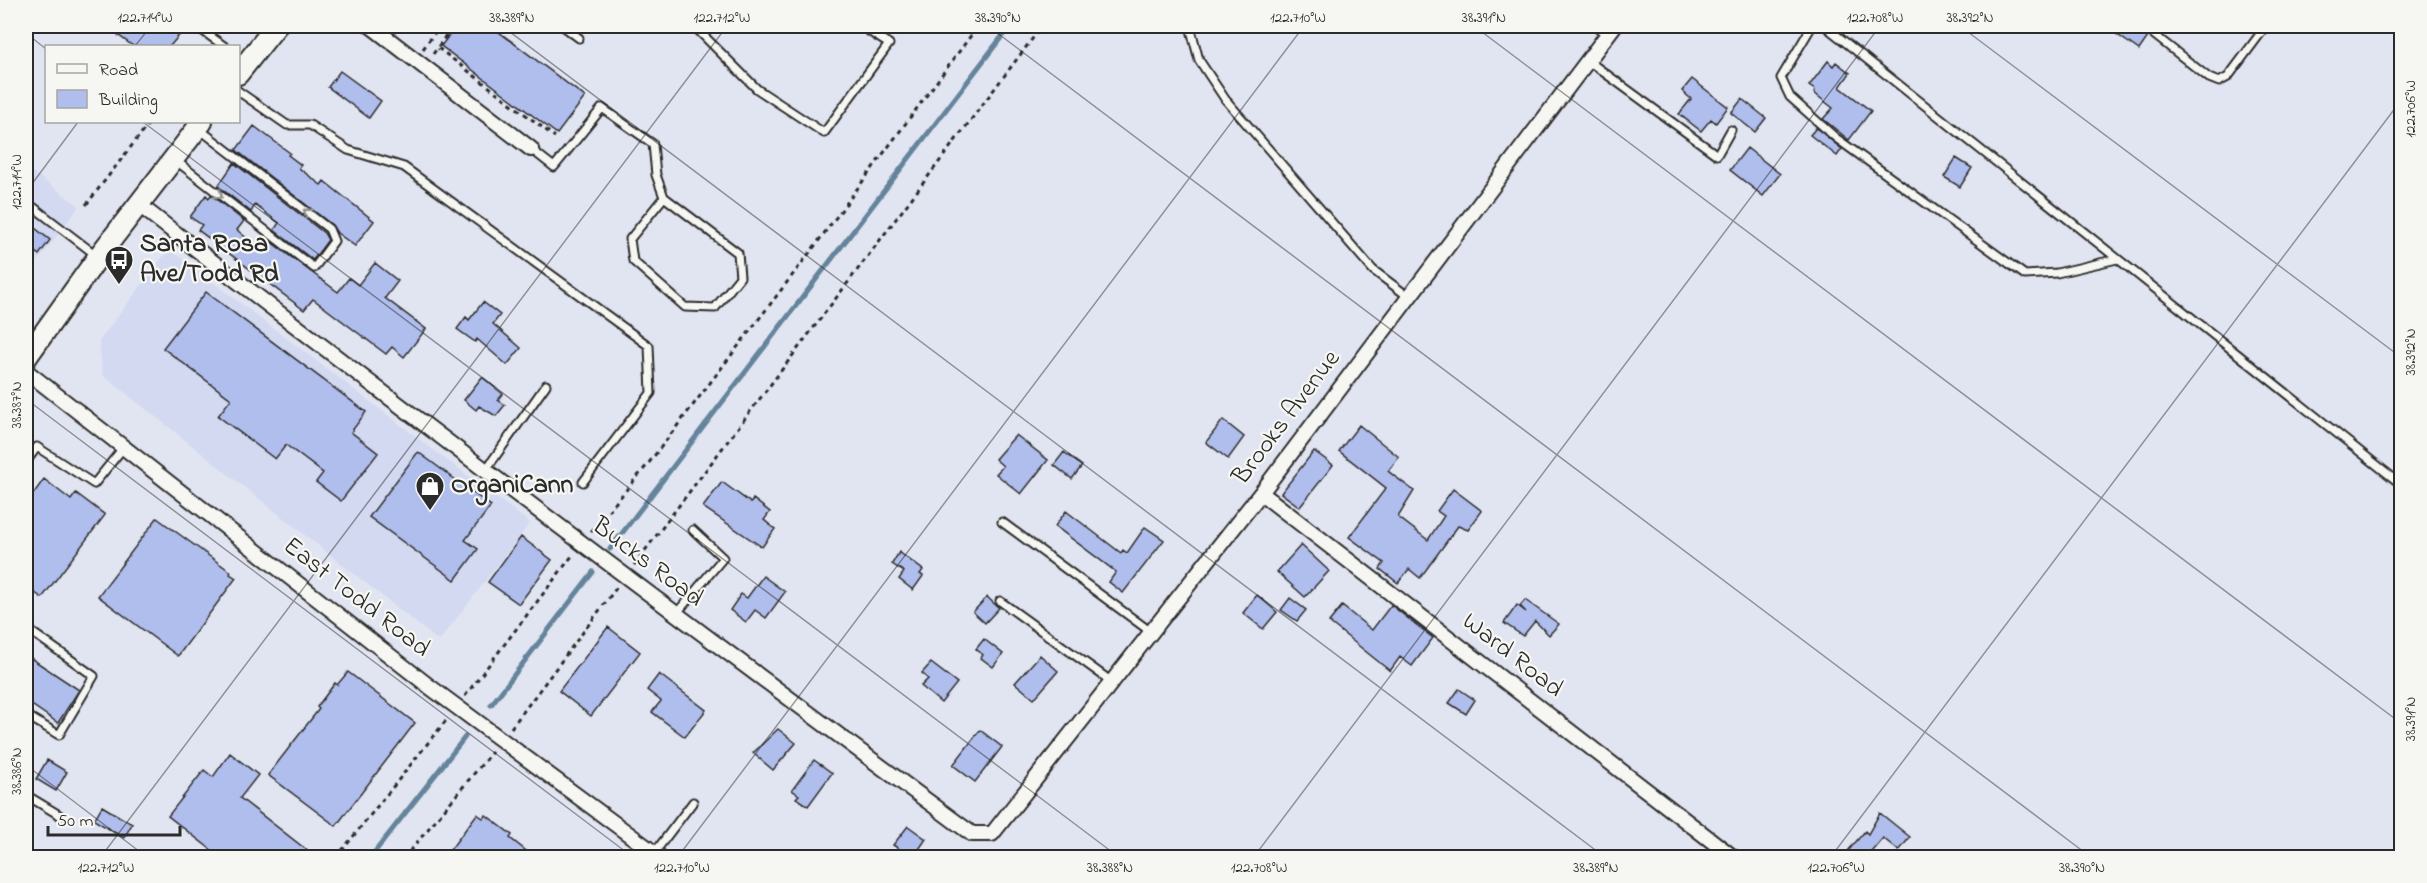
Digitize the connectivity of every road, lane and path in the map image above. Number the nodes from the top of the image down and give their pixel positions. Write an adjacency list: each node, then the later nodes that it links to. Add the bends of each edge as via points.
1 (196, 26): 22 (lane)
2 (275, 26): 26 (main road)
3 (371, 26): 32 (street)
4 (429, 26): 18 (path)
5 (454, 26): 20 (path)
6 (563, 26): 21 (lane)
7 (694, 26): 8 (lane, via 757,89 824,133 889,44)
8 (861, 26)
9 (978, 26): 52 (path, via 648,464)
10 (1042, 26): 53 (path)
11 (1190, 26): 40 (lane, via 1199,60 1218,91 1373,270)
12 (1595, 26): 17 (lane)
13 (1812, 26): 39 (lane, via 1781,78 1790,97 1836,138 2025,275 2057,273)
14 (1825, 26): 39 (lane)
15 (2143, 26): 16 (lane, via 2219,82 2228,77)
16 (2266, 26)
17 (1610, 30): 25 (street, Brooks Avenue)
18 (436, 31): 19 (path); 20 (path)
19 (433, 36)
20 (445, 37): 23 (path)
21 (579, 38)
22 (223, 45)
23 (438, 48): 24 (path); 31 (path)
24 (433, 54)
25 (1587, 60): 30 (lane, via 1717,155); 40 (street, Brooks Avenue)
26 (241, 65)
27 (240, 92): 47 (lane, via 287,125 310,125 348,150 404,167 649,346 651,393)
28 (149, 123): 37 (path)
29 (200, 124): 33 (main road); 33 (lane, one-way to 29, via 314,268 334,241 329,229)
30 (1731, 130)
31 (555, 137)
32 (531, 149): 34 (lane, via 554,167 602,108 653,144 656,175)
33 (173, 159): 35 (main road)
34 (664, 197): 34 (lane, via 738,253 740,277 715,308 685,307 633,261 630,239)
35 (138, 204): 38 (main road); 46 (street, Bucks Road)
36 (26, 205): 38 (lane)
37 (86, 205)
38 (98, 257): 41 (main road)
39 (2117, 259): 48 (lane)
40 (1409, 297): 49 (street, Brooks Avenue)
41 (26, 358)
42 (26, 371): 44 (street, East Todd Road)
43 (546, 385): 46 (lane)
44 (123, 448): 45 (lane, via 94,484 37,447); 59 (street, East Todd Road)
45 (26, 462)
46 (486, 471): 52 (street, Bucks Road)
47 (583, 482)
48 (2402, 485)
49 (1261, 493): 57 (street, Brooks Avenue); 69 (street, Ward Road)
50 (1002, 522): 57 (lane)
51 (693, 530): 55 (lane, via 723,558)
52 (581, 544): 53 (street, Bucks Road); 59 (path)
53 (624, 577): 55 (street, Bucks Road); 61 (path)
54 (1000, 601): 58 (lane)
55 (675, 615): 65 (street, Bucks Road, via 972,834)
56 (26, 628): 60 (lane, via 94,676 58,735)
57 (1151, 632): 58 (street, Brooks Avenue)
58 (1112, 682): 65 (street, Brooks Avenue)
59 (457, 707): 61 (street, East Todd Road); 67 (path)
60 (26, 715)
61 (502, 740): 66 (street, East Todd Road); 68 (path)
62 (26, 795): 64 (lane)
63 (693, 802): 66 (lane)
64 (61, 816)
65 (992, 834)
66 (658, 855)
67 (336, 858)
68 (404, 858)
69 (1734, 858)

